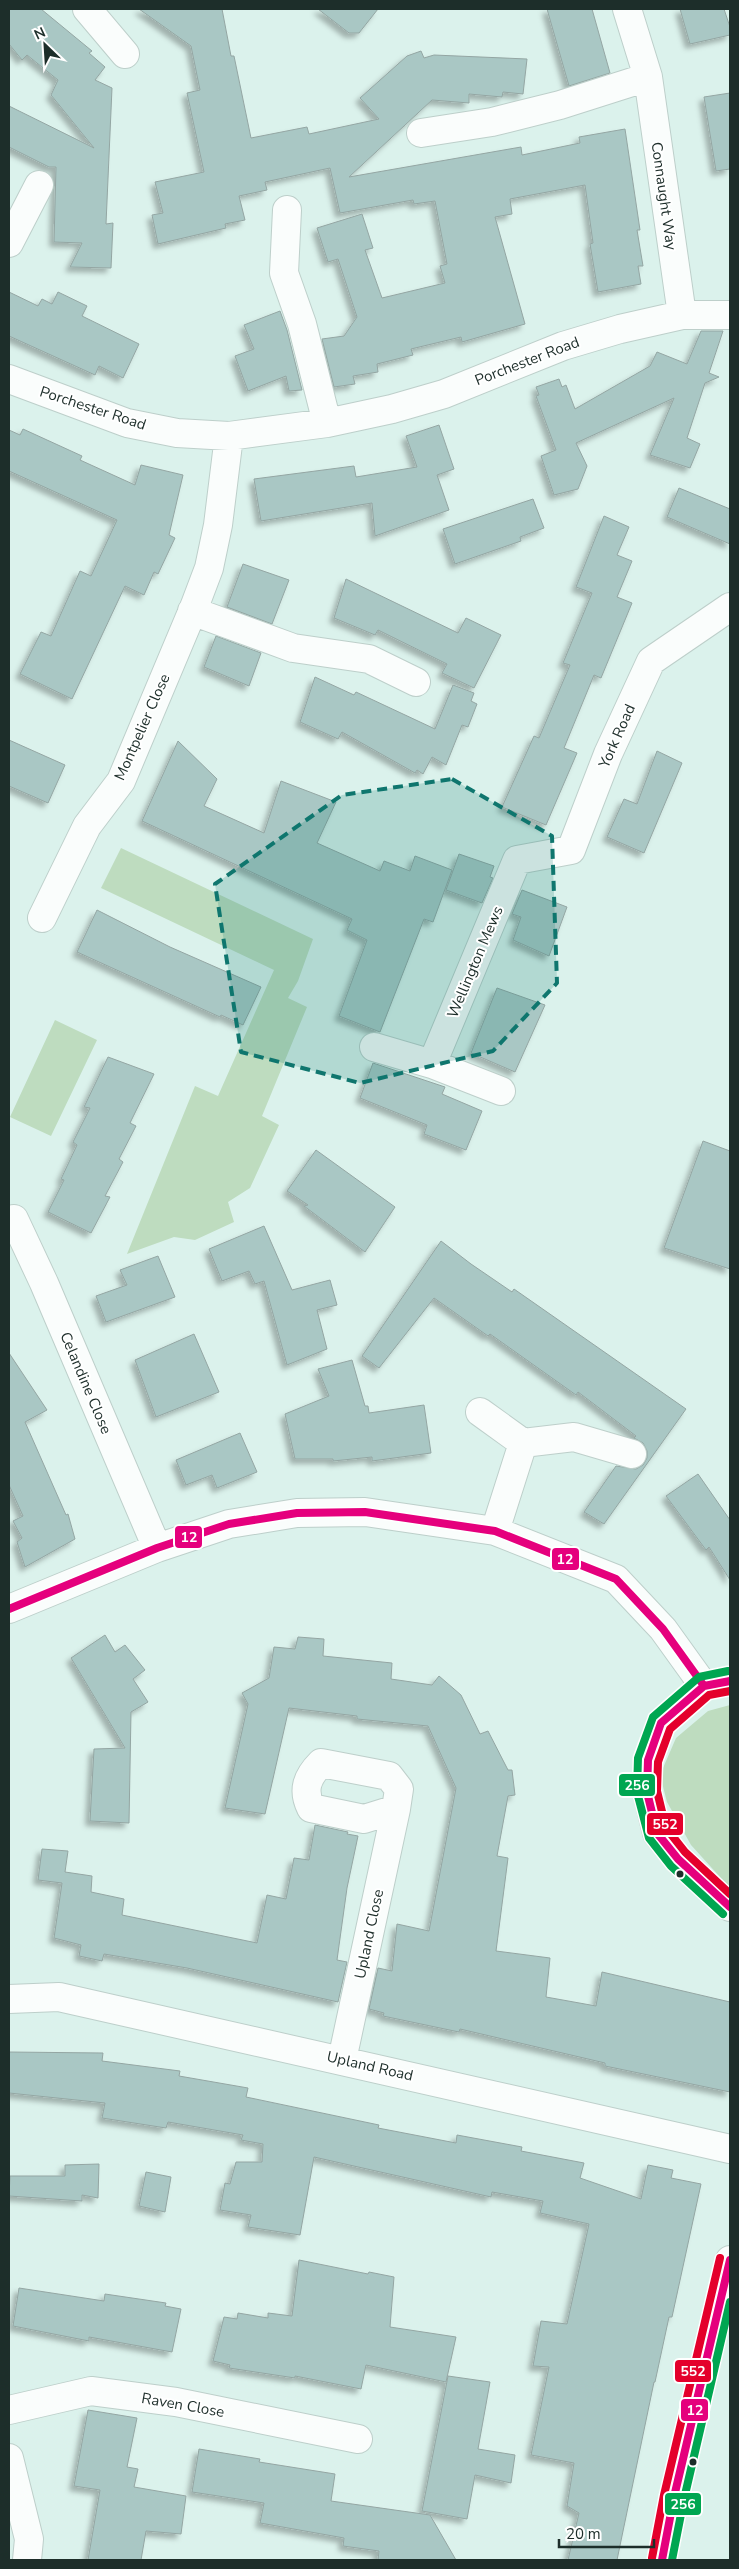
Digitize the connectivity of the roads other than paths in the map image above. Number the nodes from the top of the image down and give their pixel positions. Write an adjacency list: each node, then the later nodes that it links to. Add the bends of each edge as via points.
1 (87, 9): 3 (street)
2 (627, 9): 4 (street, Connaught Way)
3 (125, 54)
4 (648, 77): 5 (street, via 560,105 492,122); 9 (street, Connaught Way)
5 (421, 133)
6 (39, 185): 8 (street)
7 (287, 210): 12 (street, via 284,273 302,324)
8 (9, 244)
9 (682, 315): 10 (street, Porchester Road); 12 (street, Porchester Road, via 563,346 435,396)
10 (730, 315)
11 (9, 379): 13 (street, Porchester Road, via 127,423 177,433)
12 (327, 423): 13 (street, Porchester Road)
13 (229, 436): 15 (street, Montpelier Close, via 209,568)
14 (730, 606): 17 (street, York Road, via 650,661 608,754 571,850)
15 (192, 612): 16 (street, via 293,648 369,659); 18 (street, Montpelier Close, via 121,781 87,826)
16 (416, 682)
17 (517, 860): 20 (street, Wellington Mews)
18 (42, 918)
19 (374, 1047): 20 (street)
20 (432, 1064): 21 (street)
21 (501, 1091)
22 (14, 1218): 27 (street, Celandine Close)
23 (480, 1412): 24 (street)
24 (524, 1443): 25 (street, via 574,1437); 26 (street)
25 (632, 1454)
26 (495, 1531): 27 (street, via 366,1512 297,1513 229,1524); 30 (street, via 616,1579 663,1629)
27 (157, 1548): 28 (street)
28 (9, 1609)
29 (730, 1681): 30 (street)
30 (704, 1686): 32 (street, via 661,1724 648,1760 647,1792 658,1833 678,1859)
31 (396, 1809): 34 (street, Upland Close)
32 (730, 1908)
33 (9, 1994): 34 (street, Upland Road, via 59,1997)
34 (342, 2060): 35 (street, Upland Road)
35 (730, 2149)
36 (730, 2262): 41 (street)
37 (9, 2410): 38 (street, Raven Close, via 91,2391 176,2402)
38 (358, 2438)
39 (9, 2458): 40 (street, via 29,2539)
40 (28, 2560)
41 (662, 2560)

